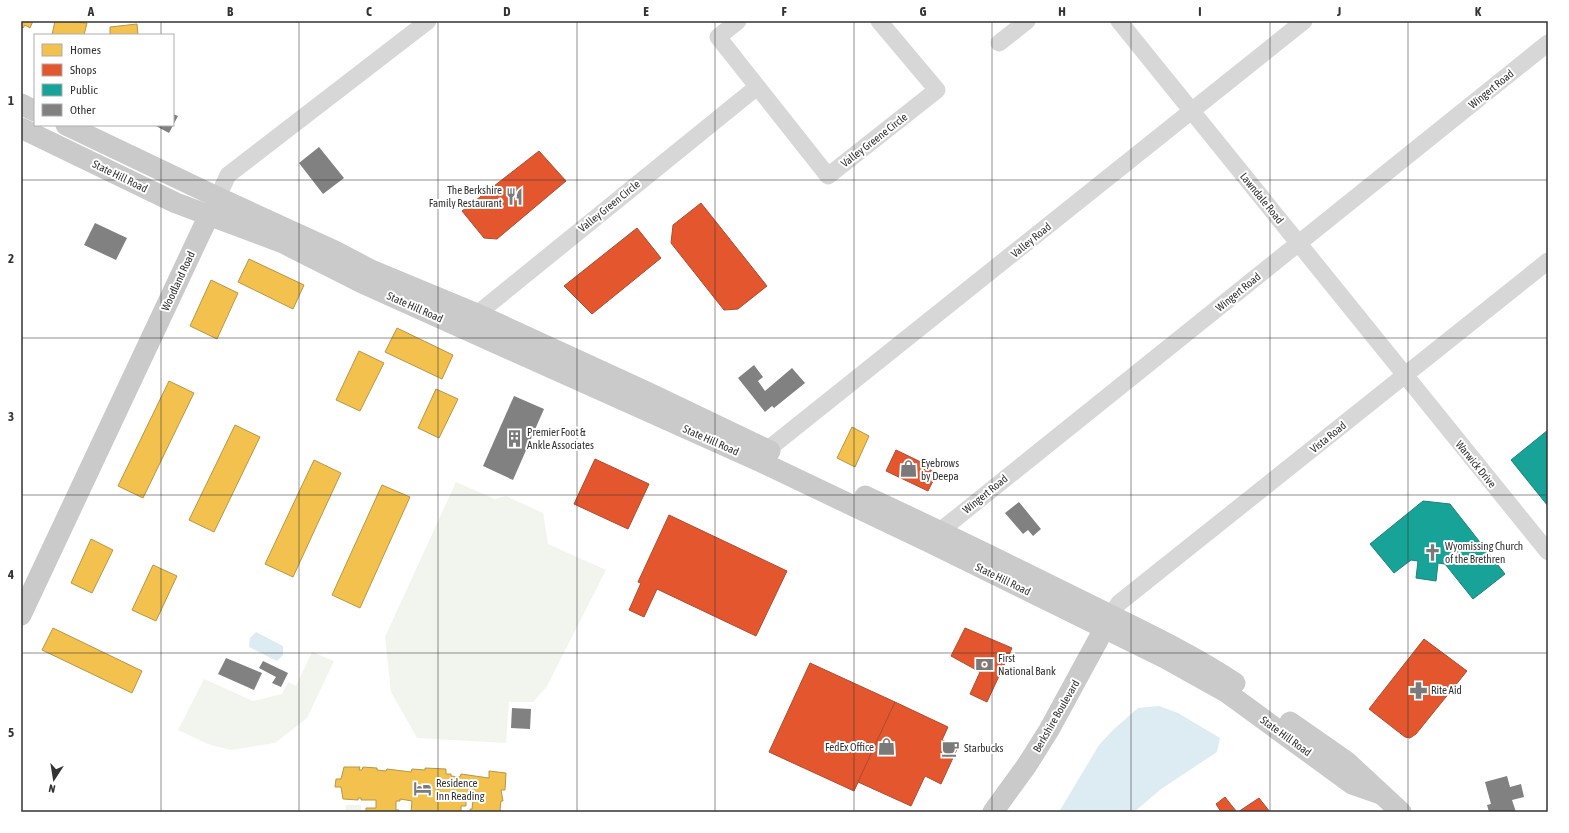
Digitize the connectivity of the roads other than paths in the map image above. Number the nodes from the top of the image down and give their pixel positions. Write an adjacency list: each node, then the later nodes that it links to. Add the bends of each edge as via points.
1 (428, 21): 15 (street, Woodland Road, via 228,175)
2 (738, 21): 9 (street, via 718,37)
3 (879, 21): 9 (street, Valley Greene Circle, via 938,90 828,176)
4 (1027, 21): 7 (street)
5 (1119, 21): 12 (street, Lawndale Road)
6 (1304, 21): 12 (street, Valley Road)
7 (999, 43)
8 (1548, 44): 16 (street, Wingert Road)
9 (757, 87): 18 (street, Valley Green Circle)
10 (21, 104): 11 (main road)
11 (34, 110)
12 (1192, 111): 16 (street, Lawndale Road); 20 (street, Valley Road)
13 (68, 126): 15 (main road, State Hill Road)
14 (21, 128): 15 (main road, State Hill Road, via 170,200)
15 (213, 206): 18 (main road, State Hill Road, via 362,283); 23 (main road, Woodland Road)
16 (1298, 243): 19 (street, Lawndale Road); 21 (street, Wingert Road)
17 (1548, 261): 19 (street, Vista Road)
18 (471, 322): 20 (main road, State Hill Road)
19 (1404, 376): 22 (street, Warwick Drive); 24 (street, Vista Road, via 1119,603)
20 (764, 456): 21 (main road, State Hill Road)
21 (934, 536): 24 (main road, State Hill Road)
22 (1548, 552)
23 (21, 615)
24 (1107, 622): 25 (main road, Berkshire Boulevard, via 1049,730); 26 (main road, State Hill Road, via 1226,692 1352,784 1378,793)
25 (993, 812)
26 (1401, 812)

